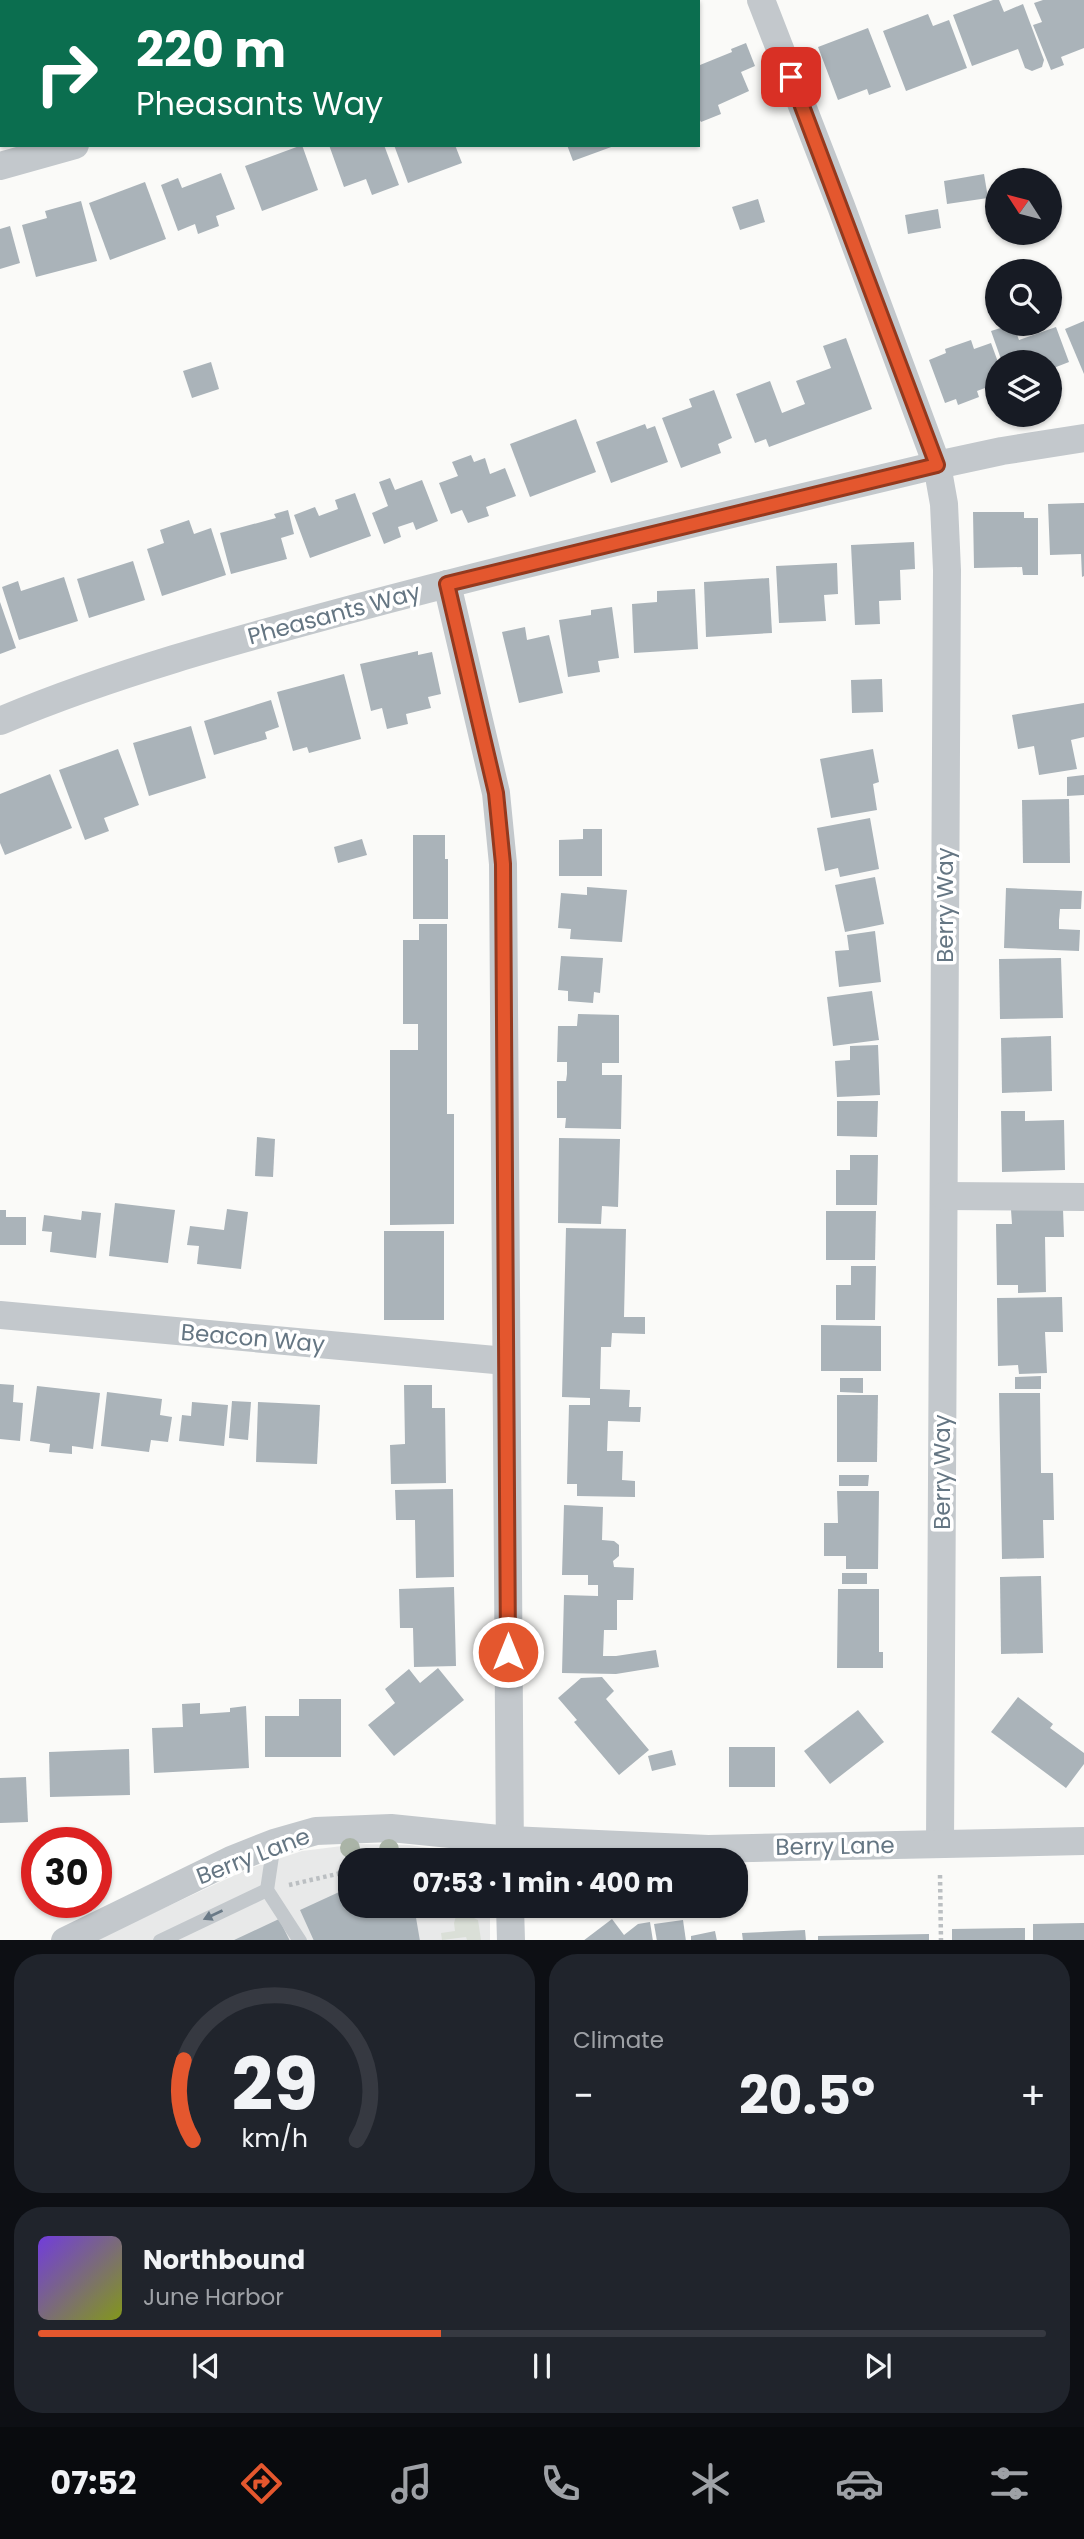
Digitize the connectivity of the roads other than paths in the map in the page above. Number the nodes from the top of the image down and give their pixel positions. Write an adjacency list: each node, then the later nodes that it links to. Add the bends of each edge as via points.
1 (761, 0): 5 (street, Berry Way)
2 (68, 147): 3 (street)
3 (0, 166)
4 (1084, 438): 5 (street, Pheasants Way)
5 (937, 465): 6 (street, Pheasants Way); 8 (street, Berry Way, via 947,570)
6 (447, 584): 7 (street, Pheasants Way, via 195,652 57,697); 11 (street, via 496,793 503,864)
7 (0, 721)
8 (944, 1196): 9 (street); 14 (street, Berry Way)
9 (1084, 1197)
10 (0, 1315): 11 (street, Beacon Way)
11 (506, 1361): 16 (street)
12 (1084, 1841): 14 (street, Berry Lane)
13 (274, 1843): 15 (street, Berry Lane, via 316,1831 391,1828); 18 (lane); 20 (street, Berry Lane)
14 (940, 1843): 17 (street, Berry Lane)
15 (499, 1848)
16 (510, 1848)
17 (747, 1848)
18 (267, 1890): 21 (lane, one-way to 21); 22 (lane)
19 (510, 1918): 23 (street)
20 (67, 1940)
21 (162, 1940)
22 (299, 1940)
23 (511, 1940)

